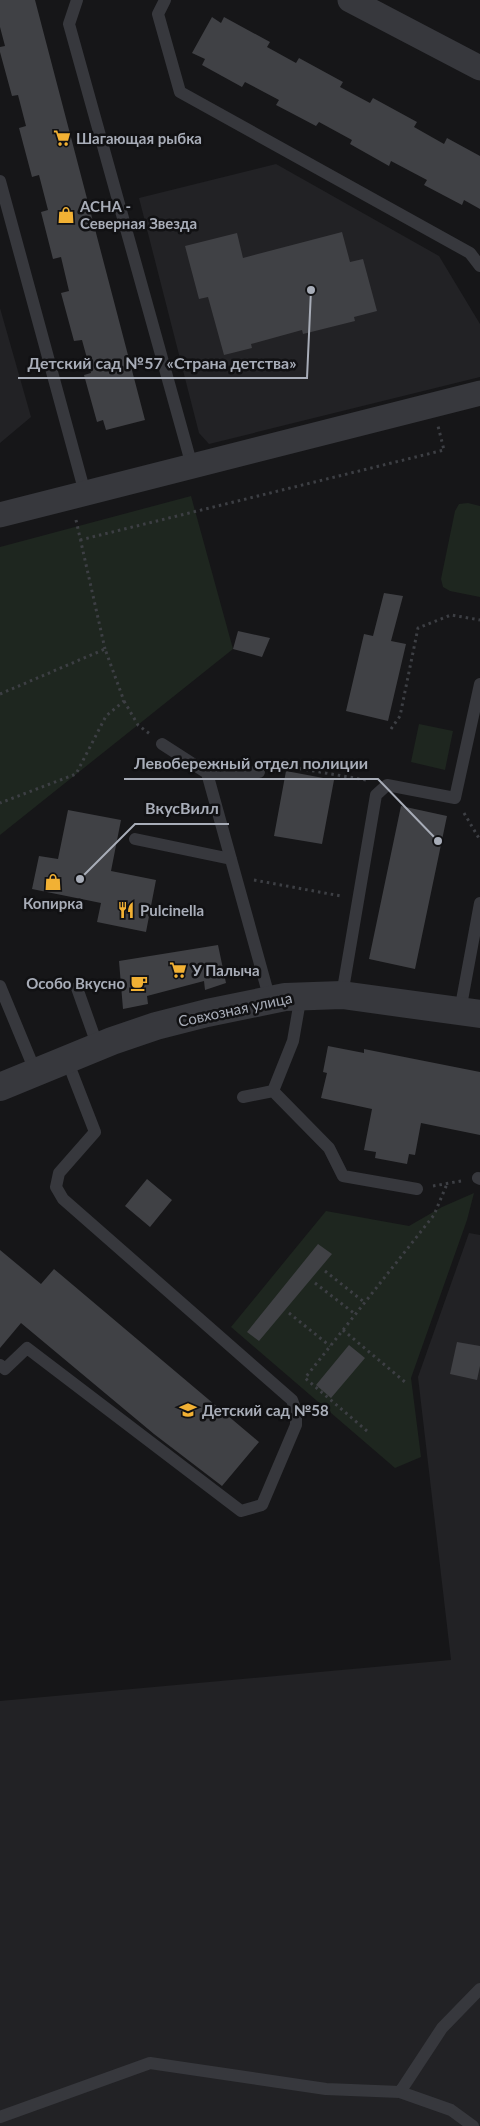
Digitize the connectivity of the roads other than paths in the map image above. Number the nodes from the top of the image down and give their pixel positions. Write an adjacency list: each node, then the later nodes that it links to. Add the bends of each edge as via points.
1 (77, 0): 8 (lane, via 69,24)
2 (165, 0): 6 (lane, via 158,14 180,92 470,253)
3 (350, 0): 4 (street)
4 (480, 68)
5 (0, 181): 9 (lane)
6 (480, 266)
7 (480, 393): 8 (street)
8 (192, 466): 9 (street)
9 (78, 495): 10 (street)
10 (0, 515)
11 (480, 684): 21 (lane, via 455,798 387,785 376,795)
12 (162, 744): 14 (lane)
13 (259, 772): 14 (lane)
14 (207, 773): 16 (lane)
15 (135, 839): 16 (lane)
16 (231, 859): 22 (lane)
17 (480, 903): 23 (lane)
18 (0, 986): 26 (lane)
19 (77, 988): 24 (lane)
20 (301, 995): 21 (street, Совхозная улица); 22 (street, Совхозная улица); 28 (lane, via 292,1041)
21 (342, 995): 23 (street, Совхозная улица)
22 (270, 1000): 24 (street, Совхозная улица, via 156,1026)
23 (470, 1013)
24 (98, 1047): 25 (street, Совхозная улица)
25 (67, 1060): 26 (street, Совхозная улица); 31 (lane, via 95,1132 60,1173 56,1187 64,1199 292,1400 296,1425 262,1505 241,1511 27,1348 5,1369)
26 (36, 1073): 27 (street, Совхозная улица)
27 (0, 1087)
28 (273, 1091): 29 (lane); 30 (lane, via 329,1148 343,1176)
29 (243, 1097)
30 (417, 1188)
31 (0, 1365)
32 (480, 1989): 33 (lane, via 442,2028)
33 (400, 2092): 34 (lane, via 326,2089 150,2063); 35 (lane, via 451,2110)
34 (0, 2117)
35 (473, 2126)

